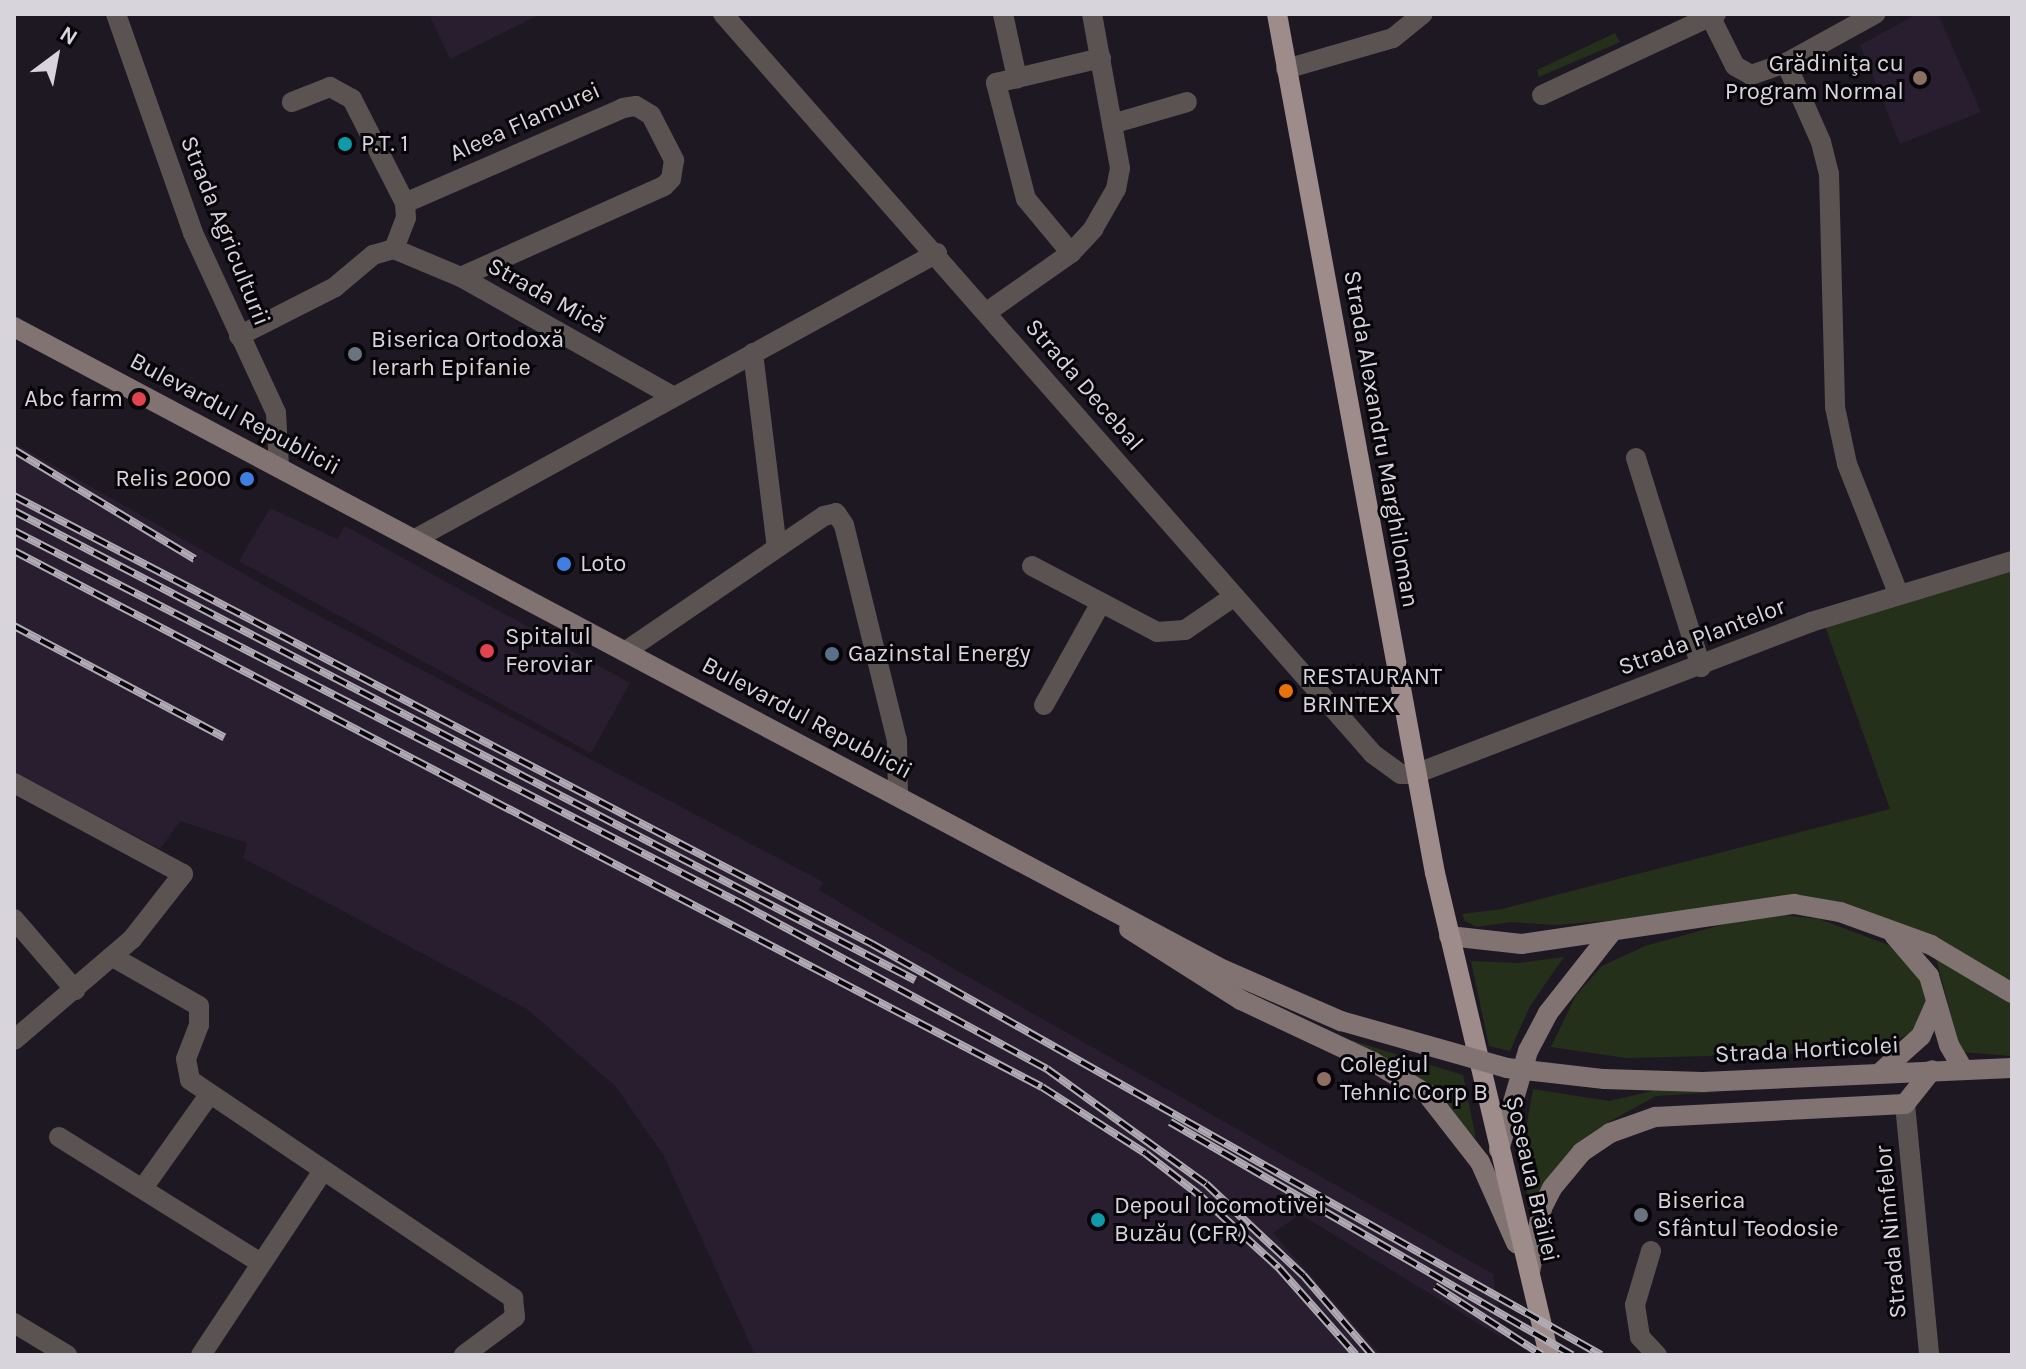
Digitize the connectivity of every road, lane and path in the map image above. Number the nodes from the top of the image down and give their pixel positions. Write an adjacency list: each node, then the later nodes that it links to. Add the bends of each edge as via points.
1 (116, 14): 24 (street, Strada Agriculturii, via 177,191)
2 (723, 14): 19 (street, Strada Decebal)
3 (1003, 14): 12 (street)
4 (1092, 14): 9 (street)
5 (1277, 14): 11 (main road, Strada Alexandru Marghiloman)
6 (1423, 14): 11 (street, via 1393,38)
7 (1875, 14): 10 (street)
8 (1712, 15): 10 (street, via 1735,66 1745,74); 13 (street)
9 (1101, 58): 12 (street); 16 (street)
10 (1786, 63): 33 (street, via 1821,142 1829,174 1838,421 1847,464)
11 (1286, 69): 39 (main road, Strada Alexandru Marghiloman)
12 (1017, 78): 20 (street, via 996,83 1011,156 1026,199)
13 (1542, 95)
14 (292, 102): 17 (street, via 330,87 352,99)
15 (1187, 102): 16 (street)
16 (1112, 124): 20 (street, via 1120,168 1116,189 1093,229)
17 (405, 203): 18 (street, via 406,218); 21 (street, Aleea Flamurei, via 623,108 636,106 651,115 674,160 671,179 664,186)
18 (394, 249): 21 (street, Strada Mică); 24 (street, via 373,255 335,287)
19 (937, 253): 22 (street, Strada Decebal); 25 (street)
20 (1071, 253): 22 (street)
21 (461, 277): 26 (street, Strada Mică)
22 (987, 312): 34 (street, Strada Decebal)
23 (14, 327): 28 (main road, Bulevardul Republicii)
24 (239, 336): 28 (street, Strada Agriculturii, via 276,413)
25 (753, 353): 26 (street); 30 (street)
26 (672, 396): 29 (street)
27 (1636, 458): 37 (street)
28 (279, 466): 29 (main road, Bulevardul Republicii)
29 (417, 538): 36 (main road, Bulevardul Republicii)
30 (777, 548): 36 (street); 41 (street, via 831,513 841,517 897,740)
31 (2012, 561): 33 (street, Strada Plantelor)
32 (1032, 566): 35 (street)
33 (1898, 593): 37 (street, Strada Plantelor)
34 (1233, 597): 35 (street, via 1171,633); 39 (street, Strada Decebal, via 1373,754 1401,774)
35 (1099, 606): 38 (street)
36 (626, 651): 41 (main road, Bulevardul Republicii)
37 (1701, 667): 39 (street, Strada Plantelor)
38 (1044, 705)
39 (1415, 774): 42 (main road, Strada Alexandru Marghiloman)
40 (14, 783): 48 (street, via 183,874)
41 (898, 795): 43 (main road, Bulevardul Republicii)
42 (1435, 873): 47 (main road, Șoseaua Brăilei)
43 (1093, 898): 57 (main road, Bulevardul Republicii, bridge, via 1224,970 1341,1021 1493,1065); 66 (main road, via 1195,974 1427,1094 1480,1162)
44 (14, 919): 49 (street)
45 (1886, 927): 46 (main road, via 1794,904 1730,910); 50 (main road, via 1931,945); 51 (main road, via 1929,976)
46 (1611, 933): 47 (main road, via 1522,944); 61 (main road, via 1562,992 1528,1051)
47 (1449, 936): 61 (main road, Șoseaua Brăilei)
48 (113, 957): 49 (street); 58 (street, via 199,1006 186,1070)
49 (75, 990): 52 (street)
50 (2012, 993)
51 (1936, 1003): 54 (main road); 56 (main road, via 1921,1036)
52 (14, 1040)
53 (2012, 1068): 54 (main road, Strada Horticolei)
54 (1963, 1069): 55 (main road, Strada Horticolei)
55 (1932, 1070): 56 (main road, Strada Horticolei); 59 (main road)
56 (1882, 1071): 57 (main road, Strada Horticolei, via 1703,1082)
57 (1604, 1079)
58 (209, 1095): 62 (street); 63 (street)
59 (1905, 1104): 66 (main road, via 1669,1116 1627,1125 1582,1152 1552,1188 1542,1208); 73 (street, Strada Nimfelor)
60 (59, 1137): 63 (street)
61 (1499, 1151): 66 (main road, Șoseaua Brăilei)
62 (323, 1171): 65 (street); 70 (street, via 513,1298 515,1317)
63 (143, 1188): 65 (street)
64 (1651, 1251): 72 (street, via 1635,1305 1640,1337)
65 (261, 1263): 69 (street)
66 (1529, 1280): 71 (main road, Șoseaua Brăilei)
67 (14, 1323): 68 (street)
68 (55, 1352)
69 (201, 1355)
70 (464, 1355)
71 (1549, 1355)
72 (1657, 1355)
73 (1929, 1355)

